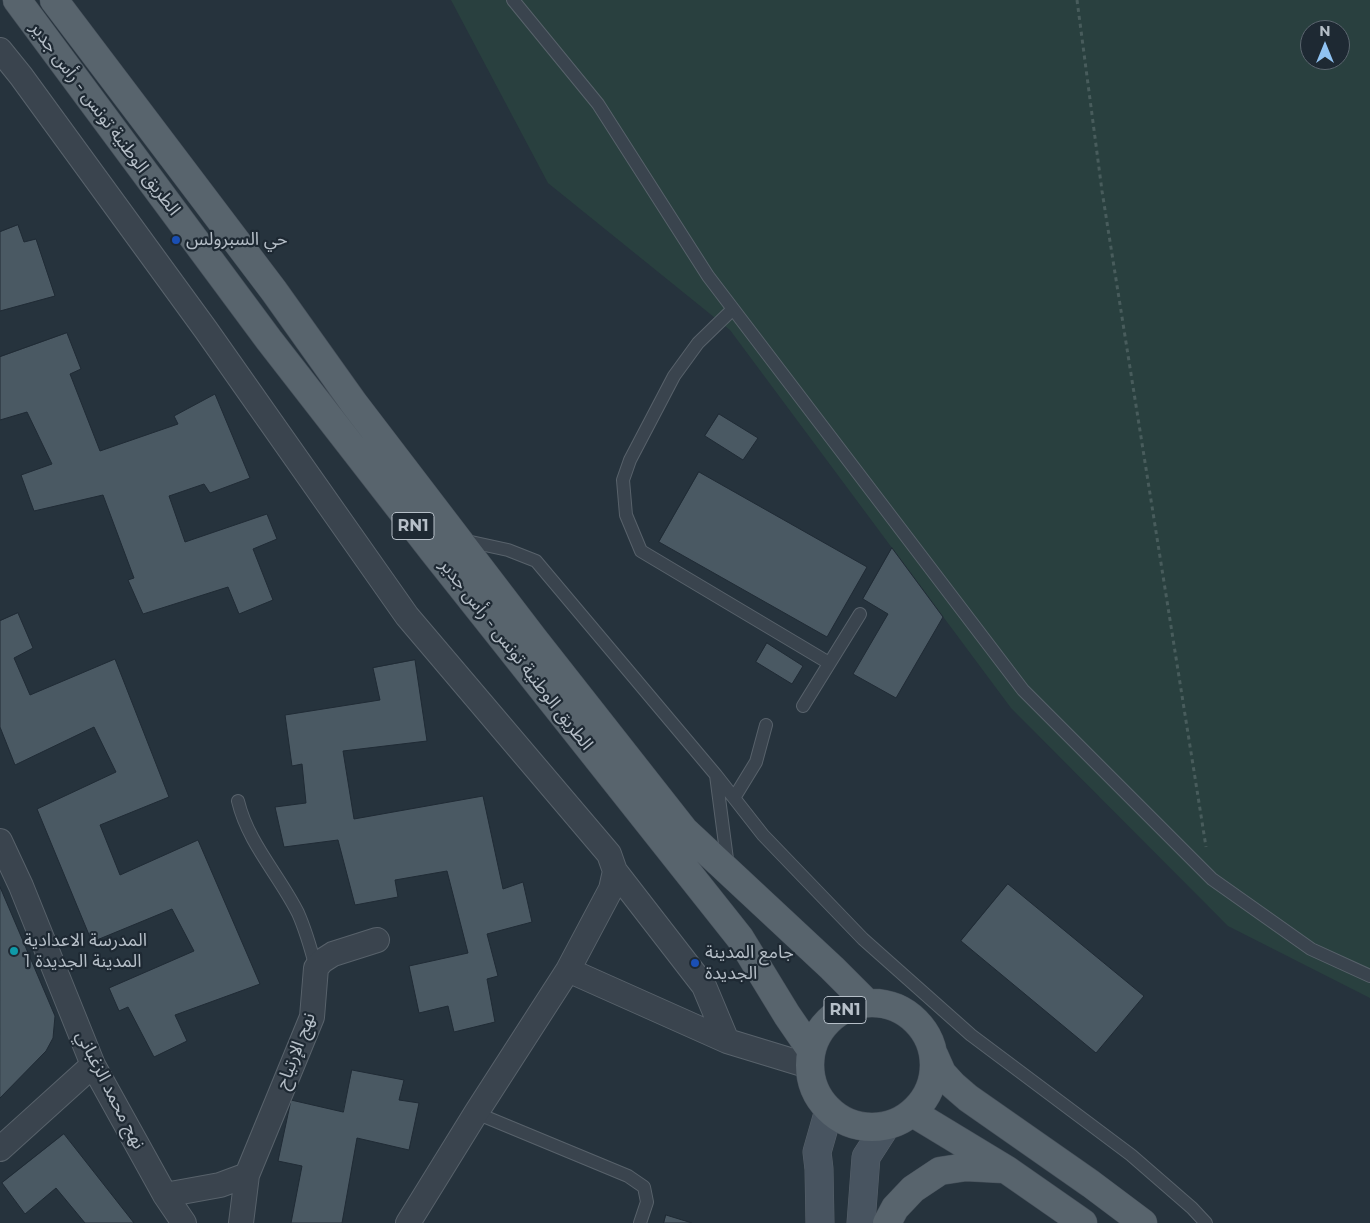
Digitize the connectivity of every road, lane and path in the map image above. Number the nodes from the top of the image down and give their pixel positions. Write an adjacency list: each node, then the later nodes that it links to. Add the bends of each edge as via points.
1 (17, 0): 26 (main road, الطريق الوطنية تونس - رأس جدير / RN1, via 269,340 740,938)
2 (54, 0): 7 (main road, الطريق الوطنية تونس - رأس جدير / RN1)
3 (513, 0): 6 (lane, via 598,104 708,276)
4 (1077, 0): 18 (path, via 1103,200)
5 (0, 50): 16 (street, via 206,330 407,616 609,854)
6 (733, 309): 9 (lane, via 698,342 674,376 630,460 623,480 626,515 641,552); 18 (lane, via 1024,690)
7 (457, 539): 12 (lane, via 508,550 536,561); 17 (main road, الطريق الوطنية تونس - رأس جدير / RN1, via 684,830)
8 (860, 614): 9 (lane)
9 (829, 664): 10 (lane)
10 (803, 706)
11 (766, 725): 13 (lane, via 756,762)
12 (716, 775): 13 (lane); 17 (lane)
13 (734, 798): 45 (lane, via 763,835 870,945 970,1035 1131,1155)
14 (238, 801): 20 (lane, نهج الإرتياح, via 242,818 297,913)
15 (0, 841): 27 (street, نهج محمد الزغباني)
16 (615, 871): 21 (street, via 610,889); 24 (street, via 704,986)
17 (729, 872): 23 (main road, الطريق الوطنية تونس - رأس جدير / RN1)
18 (1212, 880): 22 (lane, via 1312,948)
19 (377, 940): 20 (street, via 332,954)
20 (316, 968): 34 (street, نهج الإرتياح, via 312,1017)
21 (568, 970): 24 (street); 29 (street)
22 (1370, 976)
23 (867, 1003): 25 (main road, RN1, via 886,1004 904,1011 918,1022 929,1038); 26 (main road, RN1, via 848,1007 832,1018 819,1032)
24 (727, 1041): 26 (street)
25 (934, 1056): 30 (main road, RN1, via 934,1077 927,1097); 44 (main road, RN1, via 942,1073 968,1098)
26 (811, 1058): 28 (main road, RN1, via 812,1083 818,1098)
27 (93, 1066): 32 (street); 35 (street, نهج محمد الزغباني)
28 (829, 1110): 31 (main road, RN1, via 846,1122 865,1128); 40 (main road, via 817,1152)
29 (476, 1113): 38 (street); 39 (lane, via 628,1176 644,1187 647,1202)
30 (913, 1113): 31 (main road, RN1); 33 (main road)
31 (886, 1126): 41 (main road, via 866,1157)
32 (0, 1149)
33 (1007, 1170): 42 (main road, via 966,1167 940,1171 913,1189 895,1208); 43 (main road)
34 (247, 1174): 35 (street, via 220,1185); 37 (street, نهج الإرتياح)
35 (165, 1195): 36 (street, نهج محمد الزغباني)
36 (184, 1223)
37 (240, 1223)
38 (408, 1223)
39 (640, 1223)
40 (820, 1223)
41 (861, 1223)
42 (887, 1223)
43 (1082, 1223)
44 (1143, 1223)
45 (1206, 1223)

